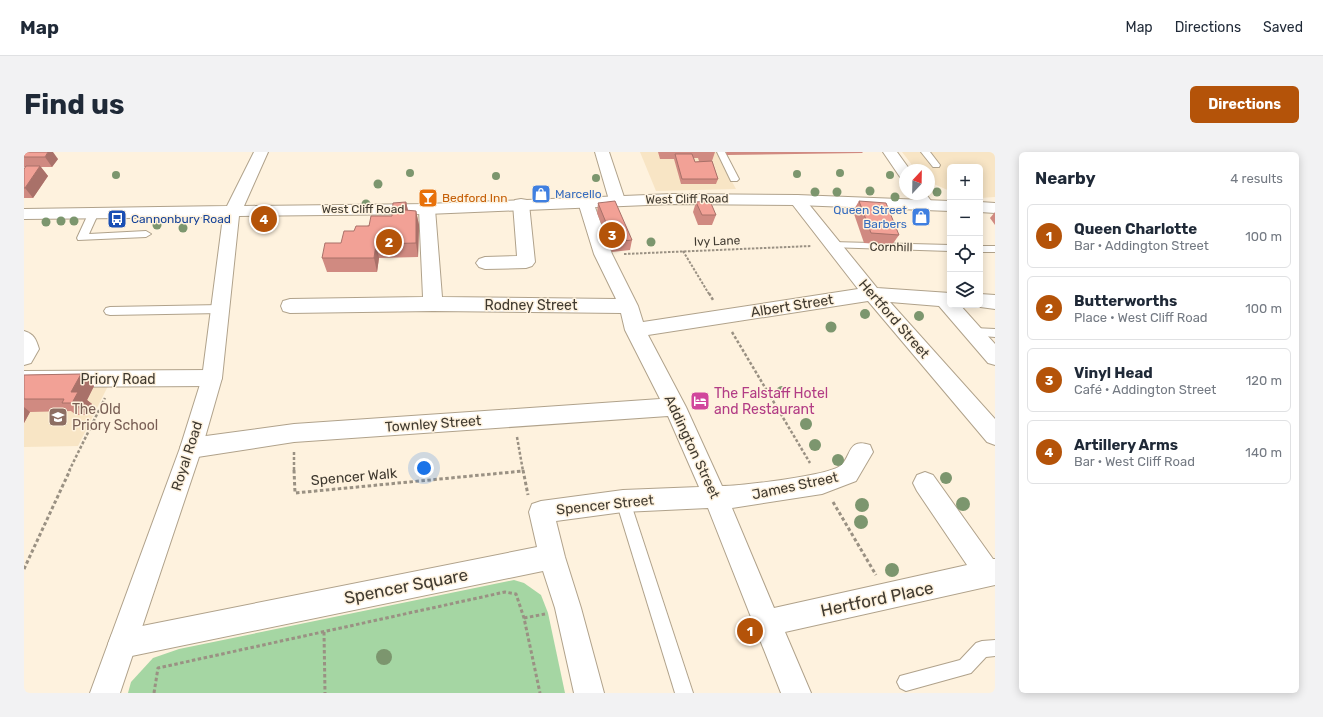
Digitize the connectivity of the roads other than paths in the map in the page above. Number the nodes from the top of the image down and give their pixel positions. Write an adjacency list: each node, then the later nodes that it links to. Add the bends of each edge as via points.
1 (261, 152): 19 (street, Royal Road)
2 (721, 152): 8 (lane)
3 (890, 152): 7 (street)
4 (925, 152): 6 (lane)
5 (598, 153): 10 (street)
6 (936, 164)
7 (899, 165)
8 (734, 179)
9 (899, 199): 11 (street, West Cliff Road)
10 (617, 200): 11 (street, West Cliff Road); 13 (street, West Cliff Road)
11 (797, 200): 23 (street, Hertford Street)
12 (926, 200): 15 (street, West Cliff Road)
13 (586, 202): 14 (street, West Cliff Road); 34 (street, Addington Street, via 603,254)
14 (521, 204): 18 (street, West Cliff Road); 27 (street, via 526,262)
15 (947, 205)
16 (983, 207): 17 (street)
17 (995, 208)
18 (427, 209): 19 (street, West Cliff Road); 32 (street)
19 (234, 211): 20 (street, West Cliff Road); 36 (street, Royal Road, via 231,216)
20 (94, 212): 21 (street, West Cliff Road); 22 (lane, via 82,238)
21 (24, 214)
22 (146, 234)
23 (832, 245): 24 (lane, Cornhill); 28 (street, Hertford Street)
24 (947, 248)
25 (983, 249): 26 (lane)
26 (995, 249)
27 (485, 262)
28 (872, 294): 29 (street, Albert Street); 38 (street, Albert Street); 45 (street, Hertford Street)
29 (947, 300)
30 (983, 301): 31 (street)
31 (995, 302)
32 (433, 304): 33 (street, Rodney Street); 34 (street, Rodney Street)
33 (290, 306)
34 (629, 306): 38 (street, Addington Street)
35 (954, 308): 39 (street)
36 (221, 309): 37 (lane); 42 (street, Royal Road)
37 (110, 310)
38 (635, 330): 44 (street, Addington Street)
39 (974, 332): 40 (lane); 41 (street)
40 (995, 333)
41 (995, 357)
42 (212, 378): 43 (street, Priory Road); 46 (street, Royal Road)
43 (24, 379)
44 (675, 407): 46 (street, Townley Street, via 294,433); 49 (street, Addington Street)
45 (995, 435)
46 (191, 448): 54 (street, Royal Road)
47 (862, 452): 49 (street, James Street, via 848,474 822,483 739,497)
48 (925, 483): 52 (street, Hertford Place)
49 (715, 497): 50 (street, Spencer Street); 53 (street, Addington Street)
50 (623, 501): 51 (street, Spencer Street, via 541,512); 59 (lane)
51 (552, 557): 54 (street, Spencer Square); 58 (street, via 568,608)
52 (991, 573): 53 (street, Hertford Place)
53 (766, 623): 60 (street, Addington Street)
54 (122, 644): 57 (street, Royal Road)
55 (995, 648): 56 (lane, via 982,649 965,667)
56 (906, 682)
57 (105, 693)
58 (589, 693)
59 (684, 693)
60 (796, 693)

